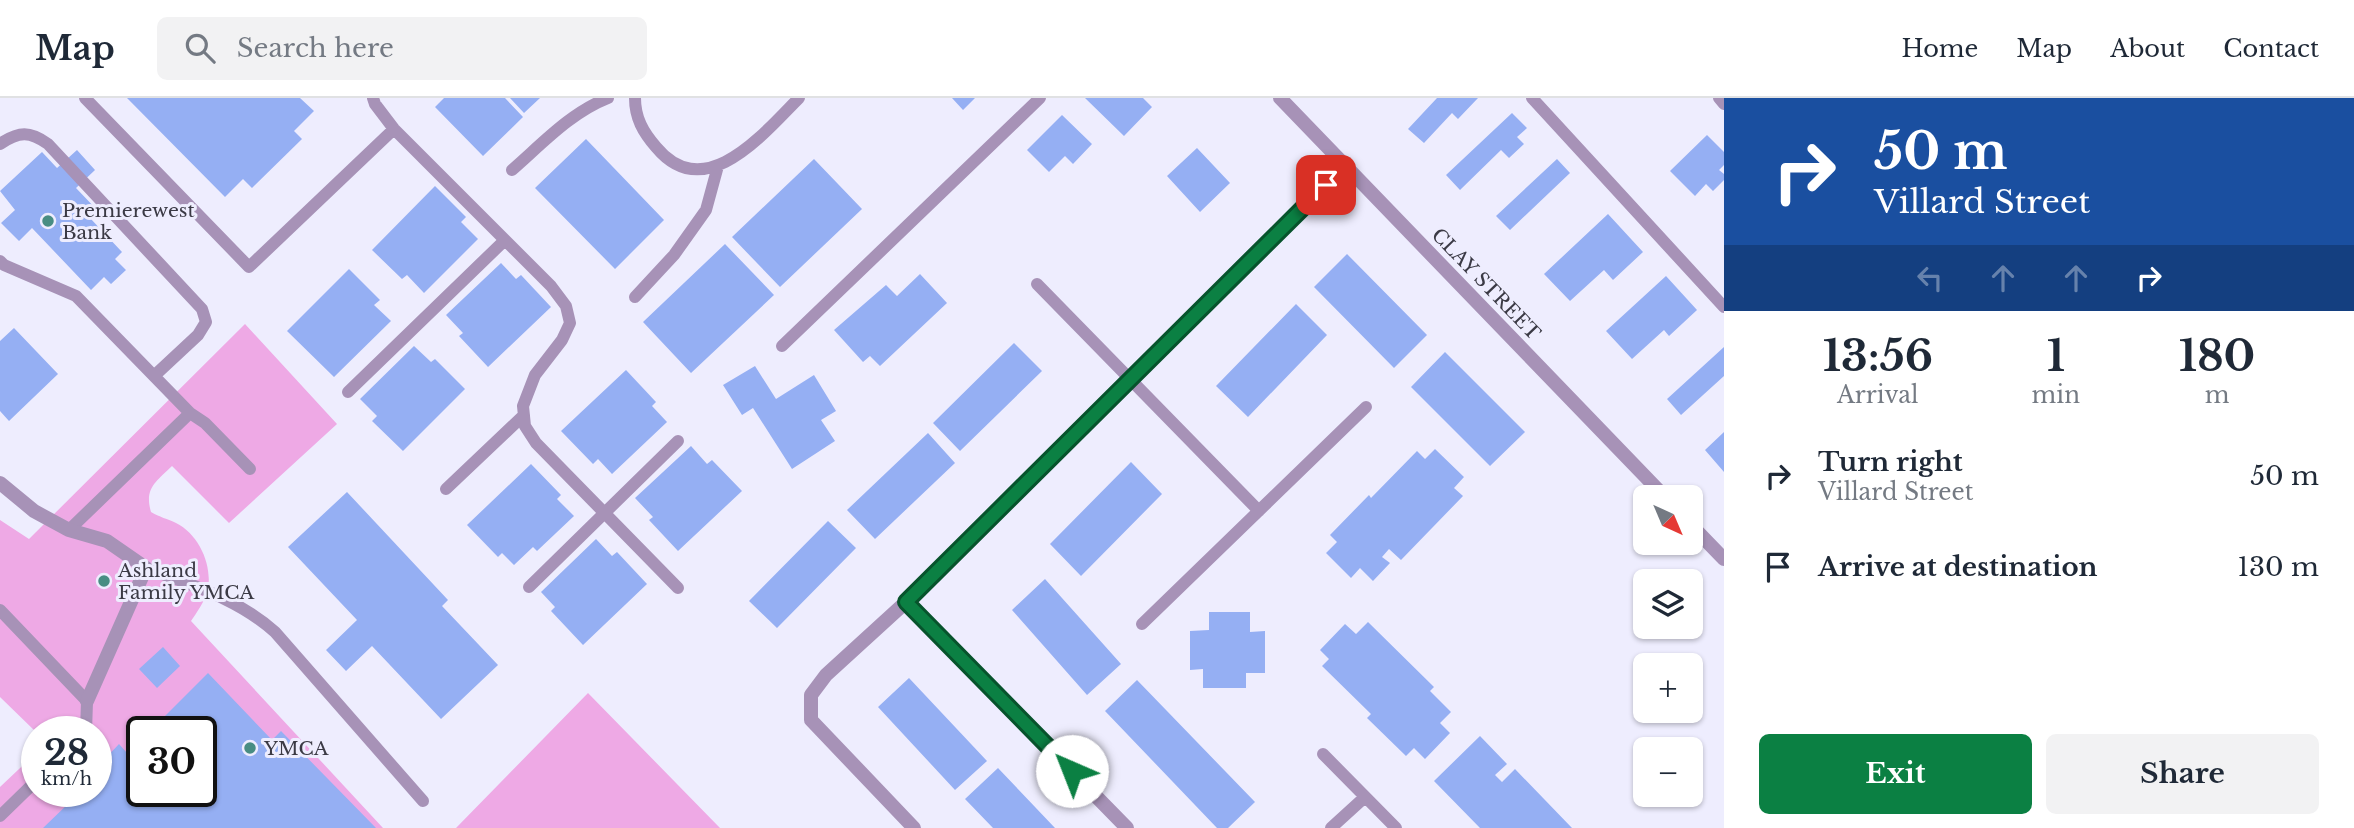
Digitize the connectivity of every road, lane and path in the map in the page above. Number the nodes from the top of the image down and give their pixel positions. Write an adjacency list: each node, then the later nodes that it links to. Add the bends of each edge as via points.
1 (85, 98): 11 (lane, via 249,267)
2 (373, 98): 11 (lane)
3 (608, 98): 15 (lane, via 563,124)
4 (635, 98): 13 (lane, via 639,123 662,154 691,168)
5 (799, 98): 13 (lane, via 748,148)
6 (1040, 98): 21 (lane)
7 (1280, 98): 14 (street, CLAY STREET)
8 (1532, 98): 20 (lane)
9 (1718, 98): 10 (lane)
10 (1724, 104)
11 (394, 129): 16 (lane)
12 (0, 144): 22 (lane, via 20,134 35,134 48,144 202,309 206,322 198,335)
13 (718, 166): 19 (lane, via 706,210 674,255)
14 (1345, 166): 23 (street); 30 (street, CLAY STREET)
15 (512, 170)
16 (505, 240): 24 (lane); 27 (lane, via 551,286 566,306 570,323 535,375)
17 (0, 261): 22 (lane, via 76,296)
18 (1037, 284): 23 (lane)
19 (635, 297)
20 (1724, 307)
21 (782, 346)
22 (154, 376): 26 (lane)
23 (1129, 380): 33 (lane); 41 (street)
24 (348, 392)
25 (1366, 407): 33 (lane)
26 (190, 413): 29 (lane); 35 (lane)
27 (524, 415): 32 (lane); 34 (lane, via 536,443)
28 (678, 441): 34 (lane)
29 (250, 470)
30 (1653, 485)
31 (1, 486): 35 (street)
32 (446, 489)
33 (1259, 511): 43 (lane)
34 (606, 514): 39 (lane); 40 (lane)
35 (69, 530): 38 (street, via 107,541)
36 (1703, 537): 37 (street)
37 (1724, 559)
38 (146, 568): 44 (street); 49 (lane, via 257,615)
39 (529, 587)
40 (678, 587)
41 (906, 602): 51 (street, via 826,675 811,695 811,720); 52 (street)
42 (0, 610): 44 (lane)
43 (1142, 624)
44 (87, 701): 45 (lane)
45 (87, 716)
46 (1323, 754): 48 (lane)
47 (21, 796): 50 (lane)
48 (1365, 797): 53 (lane); 54 (lane)
49 (423, 801)
50 (0, 816)
51 (915, 828)
52 (1127, 828)
53 (1331, 828)
54 (1395, 828)

